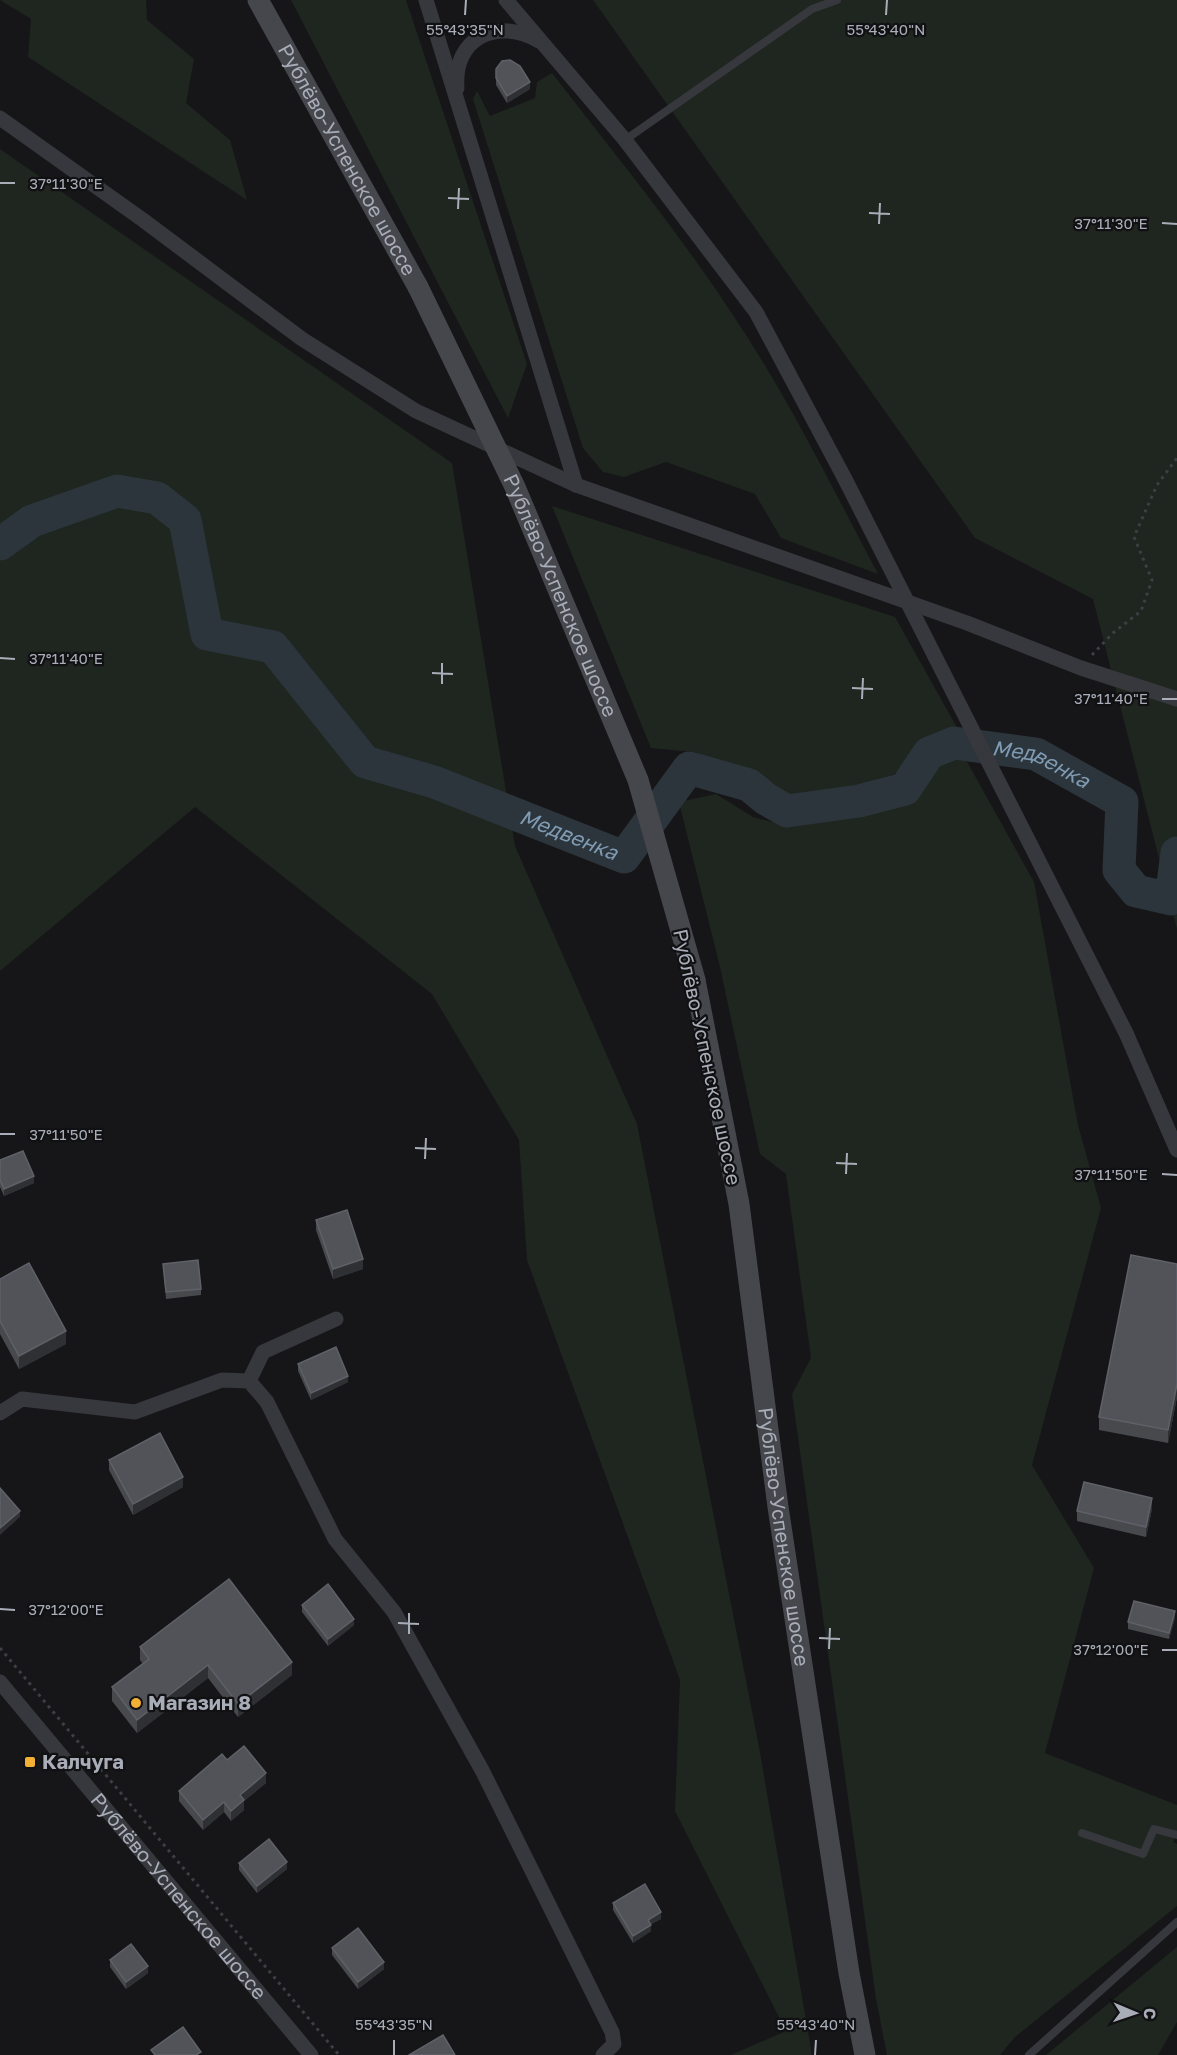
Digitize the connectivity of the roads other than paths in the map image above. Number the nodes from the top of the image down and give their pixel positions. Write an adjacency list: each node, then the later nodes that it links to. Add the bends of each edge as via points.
1 (258, 0): 21 (main road, Рублёво-Успенское шоссе, bridge, via 418,287 515,487 638,780 695,980 739,1204 778,1507)
2 (426, 0): 6 (street)
3 (506, 0): 5 (street)
4 (837, 0): 8 (lane, via 812,9)
5 (547, 45): 6 (street, via 508,29 478,37 467,47 460,62 456,79); 8 (street)
6 (458, 105): 9 (street)
7 (0, 118): 9 (street, via 302,339 416,411)
8 (626, 140): 11 (street, bridge, via 756,312 1126,1033)
9 (576, 485): 10 (street)
10 (1177, 699)
11 (1177, 1150)
12 (336, 1319): 13 (street, via 263,1352)
13 (249, 1381): 14 (street, via 222,1380 135,1412 22,1398); 20 (street, via 267,1402 335,1539 394,1612 483,1772 612,2032 614,2044)
14 (0, 1413)
15 (0, 1682): 19 (street, Рублёво-Успенское шоссе)
16 (1082, 1833): 17 (lane, via 1143,1854 1154,1829)
17 (1177, 1835)
18 (1177, 1922): 22 (lane)
19 (311, 2055)
20 (603, 2055)
21 (864, 2055)
22 (1029, 2055)

